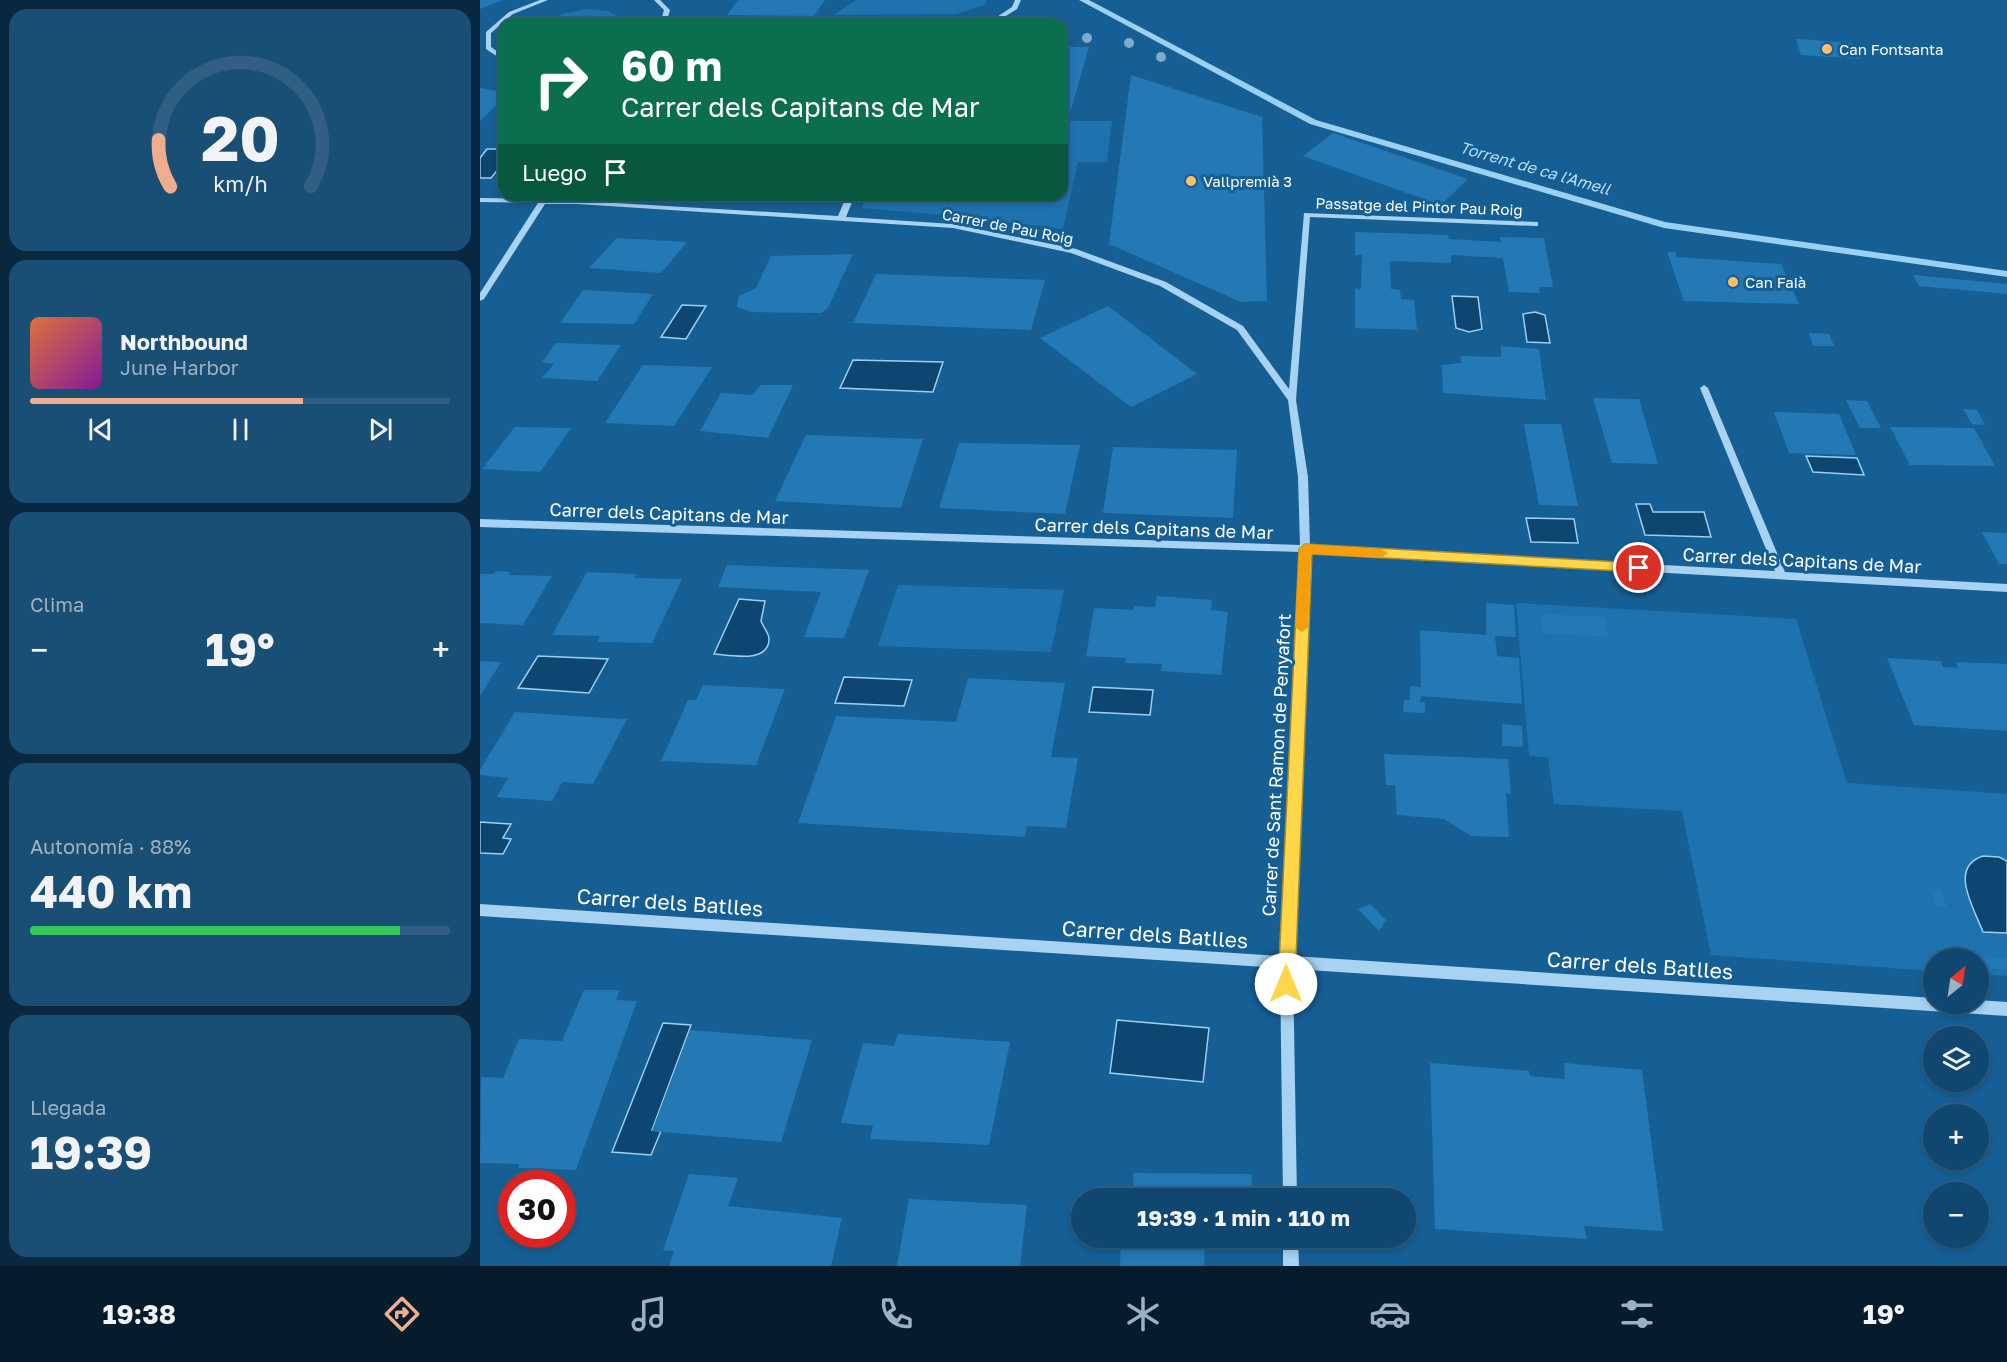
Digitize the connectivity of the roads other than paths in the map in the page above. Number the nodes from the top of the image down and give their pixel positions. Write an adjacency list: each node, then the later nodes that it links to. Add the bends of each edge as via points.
1 (545, 0): 4 (street)
2 (657, 0): 5 (street, via 667,10)
3 (1018, 0): 6 (street, via 1015,8)
4 (506, 18)
5 (665, 18)
6 (1000, 18)
7 (498, 24): 9 (street)
8 (480, 29): 9 (street)
9 (492, 29): 10 (street, via 488,33 488,48)
10 (498, 55)
11 (498, 199): 12 (street, Carrer de Pau Roig)
12 (480, 200)
13 (544, 201): 18 (street)
14 (588, 201): 16 (street, Carrer de Pau Roig)
15 (849, 201): 16 (street)
16 (842, 219): 20 (street, Carrer de Pau Roig, via 953,226 1064,248 1162,284 1240,328)
17 (1535, 224): 20 (street, Passatge del Pintor Pau Roig, via 1307,215)
18 (480, 299)
19 (1704, 388): 24 (street)
20 (1292, 400): 21 (street, Carrer de Pau Roig)
21 (1303, 477): 23 (street, Carrer de Sant Ramon de Penyafort)
22 (480, 523): 23 (street, Carrer dels Capitans de Mar)
23 (1305, 549): 24 (street, Carrer dels Capitans de Mar); 27 (street, Carrer de Sant Ramon de Penyafort)
24 (1782, 576): 25 (street, Carrer dels Capitans de Mar)
25 (2007, 588)
26 (480, 910): 27 (street, Carrer dels Batlles)
27 (1286, 964): 28 (street, Carrer dels Batlles); 29 (street, Carrer de Sant Ramon de Penyafort)
28 (2007, 1009)
29 (1290, 1188)
30 (1291, 1248): 31 (street)
31 (1291, 1266)

